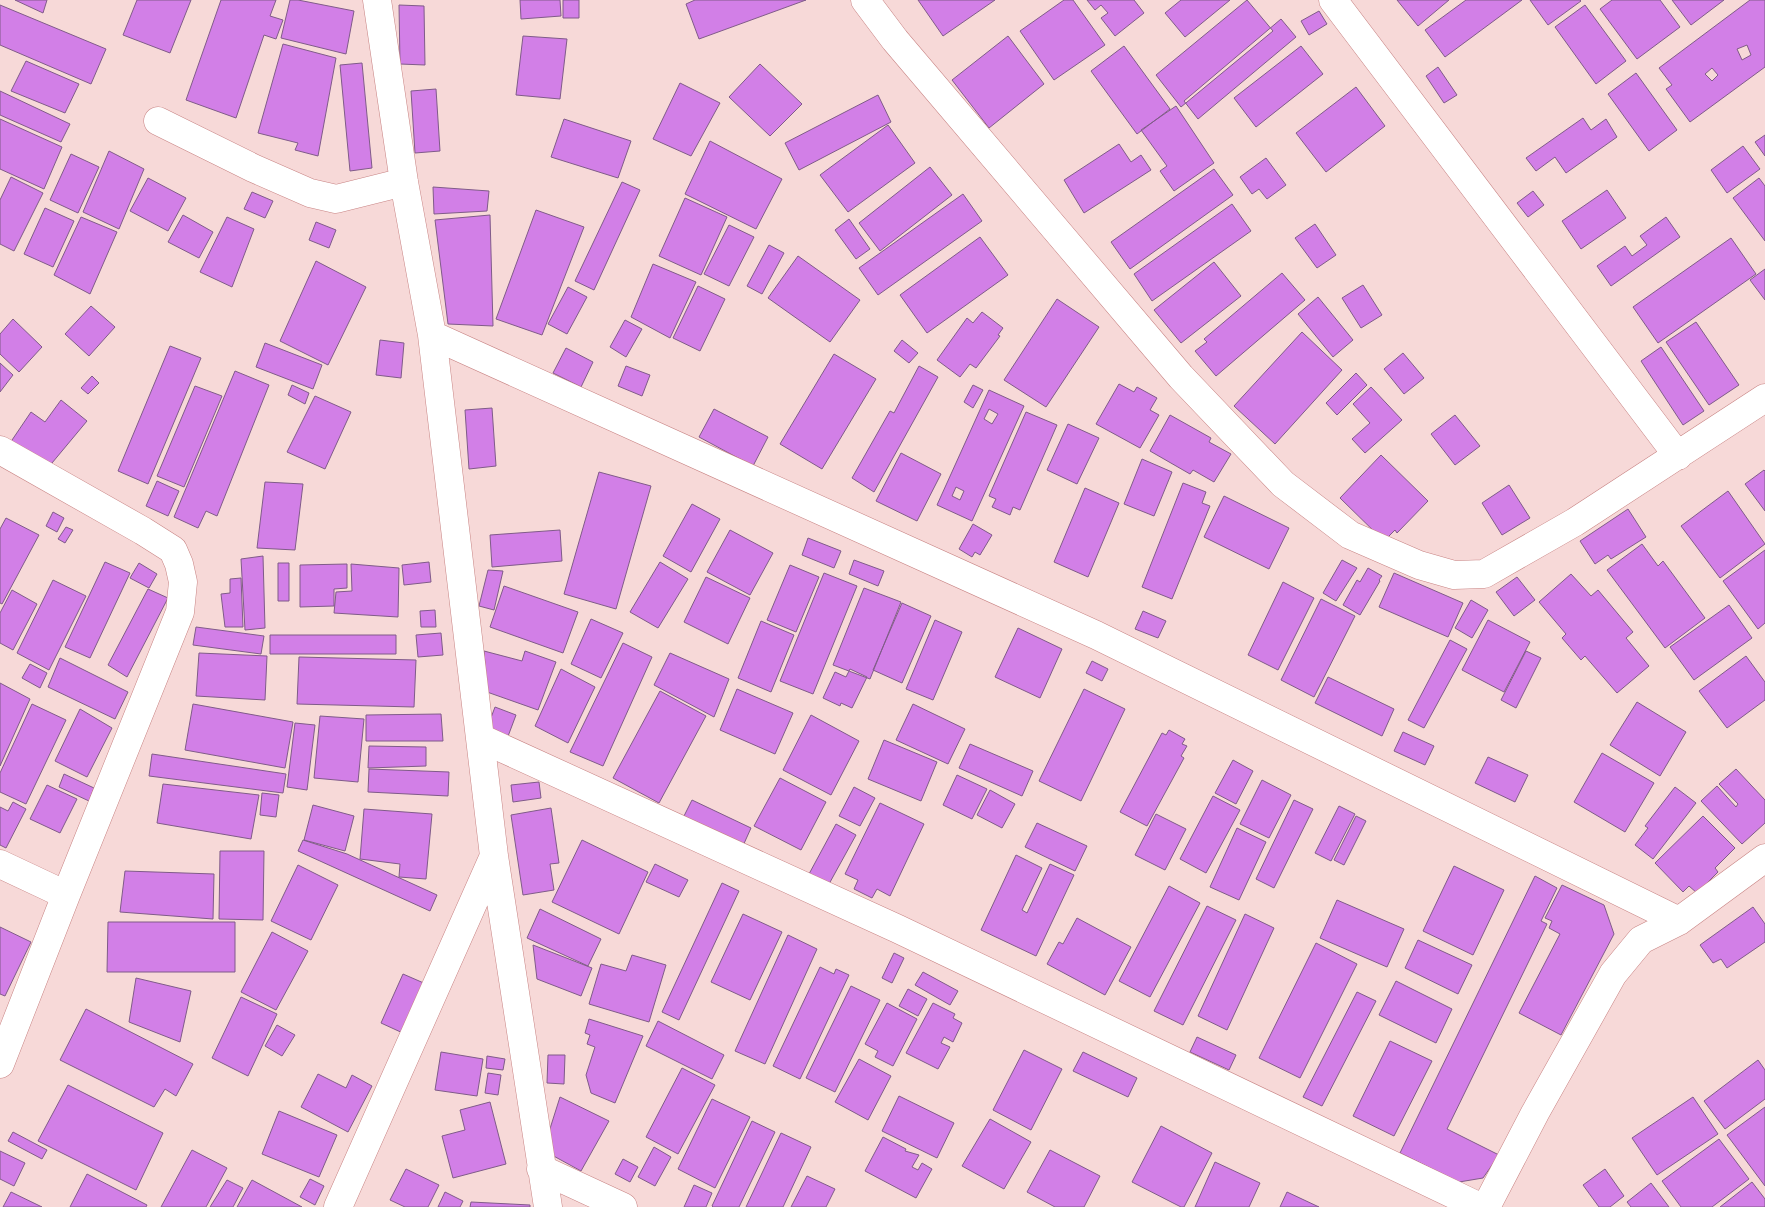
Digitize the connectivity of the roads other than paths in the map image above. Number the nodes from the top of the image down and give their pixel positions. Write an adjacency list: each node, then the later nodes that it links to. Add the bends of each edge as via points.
1 (377, 0): 5 (street)
2 (865, 0): 9 (street, via 895,40 1181,377 1283,484 1350,535 1419,565 1454,575 1484,574 1575,522)
3 (1333, 0): 9 (street)
4 (158, 121): 5 (street, via 310,193 336,199)
5 (404, 182): 6 (street)
6 (432, 335): 10 (street); 15 (street, via 1096,635)
7 (1765, 398): 9 (street)
8 (0, 450): 14 (street, via 173,550 184,582 180,612)
9 (1678, 456)
10 (480, 738): 11 (street); 21 (street, via 898,929)
11 (494, 856): 17 (street); 18 (street)
12 (1765, 858): 15 (street)
13 (0, 864): 14 (street)
14 (66, 895): 16 (street)
15 (1679, 921): 22 (street, via 1641,940 1613,974)
16 (0, 1064)
17 (541, 1169): 19 (street); 20 (street)
18 (338, 1207)
19 (548, 1207)
20 (624, 1207)
21 (1480, 1207)
22 (1486, 1207)

